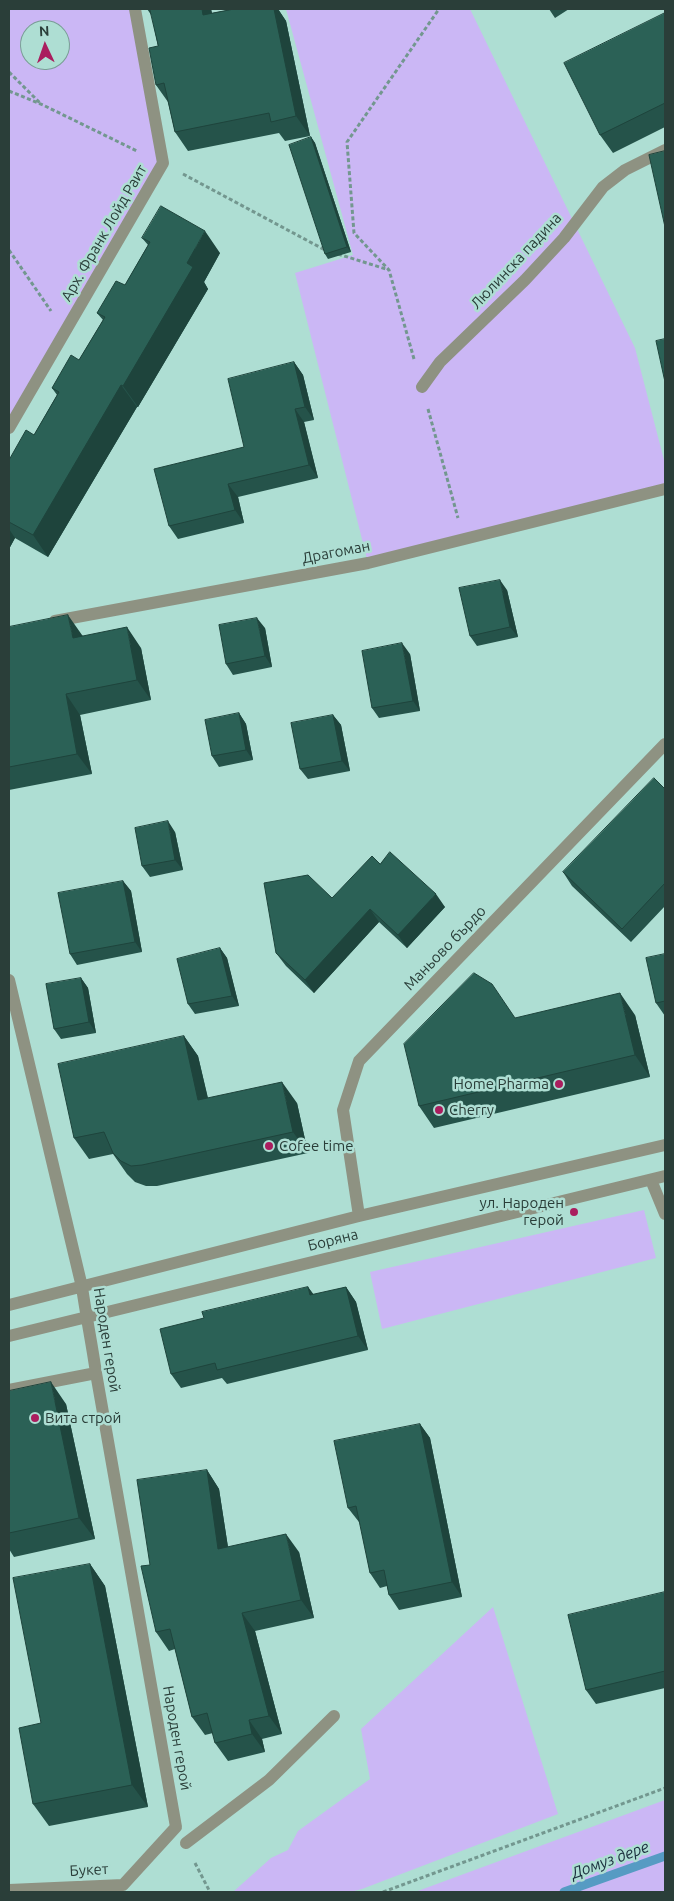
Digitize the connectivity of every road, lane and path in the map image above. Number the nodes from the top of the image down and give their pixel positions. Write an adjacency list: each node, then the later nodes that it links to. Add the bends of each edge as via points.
1 (135, 9): 7 (street, Арх. Франк Лойд Раит)
2 (439, 9): 9 (path, via 347,142 354,233)
3 (9, 72): 5 (path)
4 (9, 91): 5 (path)
5 (43, 105): 7 (path)
6 (665, 150): 11 (street, Люлинска падина, via 625,170 603,187 564,238 440,362)
7 (163, 163): 9 (path, via 324,250); 10 (street, Арх. Франк Лойд Раит)
8 (9, 250): 10 (path)
9 (390, 270): 11 (path)
10 (65, 332): 12 (street, Арх. Франк Лойд Раит)
11 (422, 387): 14 (path)
12 (9, 428)
13 (665, 489): 14 (street, Драгоман)
14 (464, 539): 15 (street, Драгоман, via 368,563)
15 (38, 624)
16 (665, 744): 22 (street, Маньово бърдо, via 358,1060 343,1110)
17 (9, 980): 23 (street, Народен герой)
18 (665, 1145): 22 (street, Боряна)
19 (665, 1176): 20 (street, Боряна)
20 (651, 1180): 21 (street); 25 (street, Боряна)
21 (665, 1214)
22 (359, 1216): 23 (street, Боряна)
23 (82, 1287): 24 (street, Боряна); 25 (street, Народен герой)
24 (9, 1304)
25 (86, 1317): 26 (street, Боряна); 27 (street, Народен герой)
26 (9, 1336)
27 (96, 1373): 28 (street); 31 (street, Народен герой)
28 (9, 1390)
29 (334, 1716): 32 (street, via 269,1780)
30 (665, 1788): 34 (path)
31 (176, 1827): 33 (street, Букет, via 123,1885)
32 (186, 1843)
33 (9, 1890)
34 (383, 1892)

